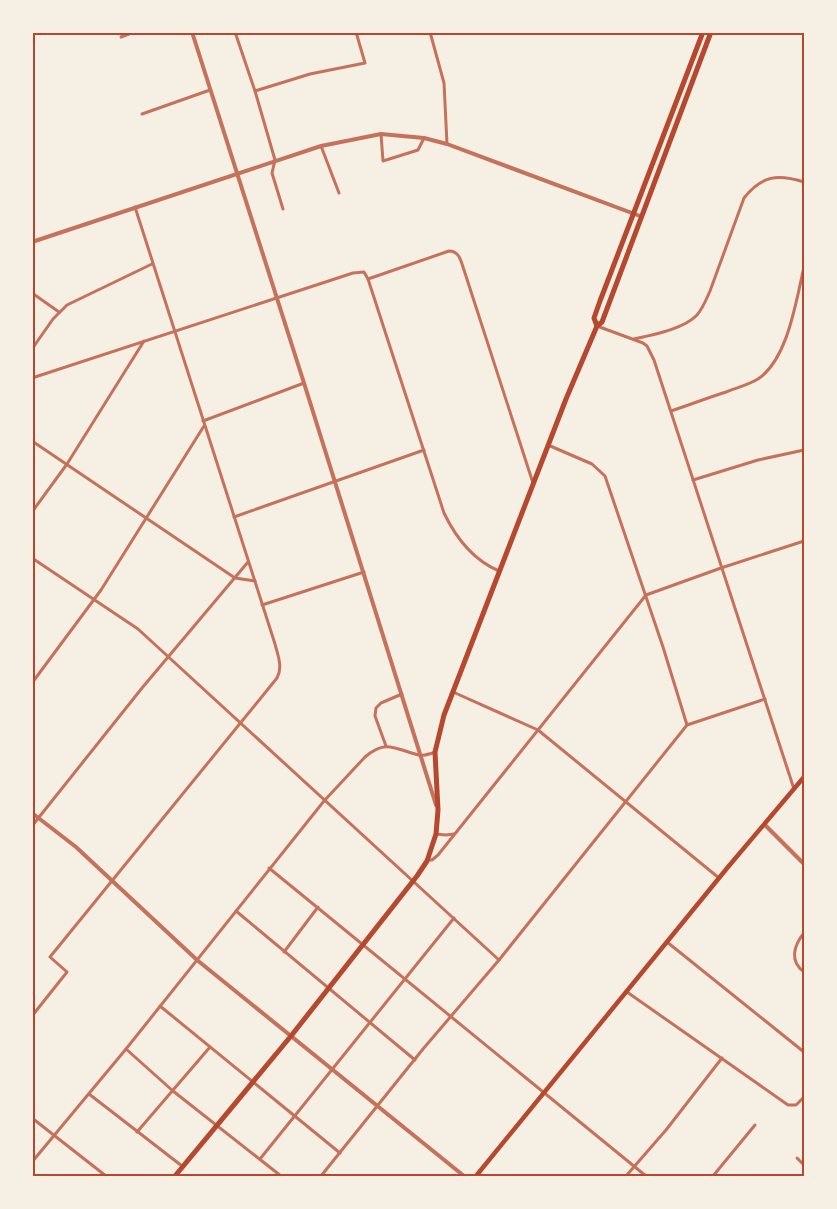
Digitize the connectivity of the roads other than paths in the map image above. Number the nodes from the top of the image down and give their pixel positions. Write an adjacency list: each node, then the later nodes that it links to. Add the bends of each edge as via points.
1 (134, 32): 8 (street)
2 (192, 32): 9 (street)
3 (235, 32): 10 (street)
4 (356, 32): 10 (street, via 365,62)
5 (430, 32): 14 (street, via 444,83)
6 (702, 32): 22 (main road)
7 (711, 32): 23 (main road)
8 (121, 37)
9 (210, 90): 11 (street); 17 (street)
10 (255, 91): 16 (street)
11 (142, 114)
12 (381, 134): 13 (street); 13 (street, via 383,161 418,150); 15 (street)
13 (424, 138): 14 (street)
14 (447, 144): 22 (street)
15 (321, 146): 16 (street); 19 (street)
16 (275, 160): 17 (street); 21 (street, via 272,173)
17 (237, 174): 20 (street); 29 (street)
18 (804, 182): 33 (street, via 787,177 772,178 752,188 744,198 704,306 697,315 661,333)
19 (339, 193)
20 (135, 207): 24 (street); 25 (street)
21 (283, 209)
22 (633, 214): 23 (street); 31 (main road, via 594,318)
23 (640, 216): 31 (main road, via 602,322)
24 (32, 242)
25 (152, 264): 30 (street); 32 (street)
26 (804, 267): 38 (street, via 787,335 772,366 748,384)
27 (368, 279): 29 (street, via 364,272 353,273); 43 (street); 48 (street, via 453,251 460,257)
28 (32, 294): 30 (street)
29 (278, 299): 32 (street); 37 (street)
30 (58, 312): 35 (street)
31 (597, 326): 33 (street); 42 (main road)
32 (174, 332): 34 (street); 39 (street)
33 (634, 339): 38 (street, via 649,350)
34 (144, 341): 36 (street); 45 (street)
35 (32, 350)
36 (32, 378)
37 (304, 383): 39 (street); 47 (street)
38 (670, 411): 46 (street)
39 (203, 421): 40 (street)
40 (204, 426): 50 (street); 51 (street)
41 (32, 441): 45 (street)
42 (548, 445): 48 (main road); 60 (street, via 592,464 605,476)
43 (424, 450): 47 (street); 57 (street, via 444,513 453,530 476,558)
44 (804, 450): 46 (street)
45 (66, 464): 49 (street); 51 (street)
46 (693, 480): 55 (street)
47 (335, 482): 50 (street); 56 (street)
48 (533, 483): 57 (main road)
49 (32, 512)
50 (234, 517): 54 (street)
51 (146, 518): 58 (street); 61 (street)
52 (804, 541): 55 (street)
53 (32, 558): 61 (street)
54 (249, 562): 58 (street); 59 (street)
55 (721, 568): 60 (street); 67 (street)
56 (364, 572): 62 (street); 66 (street)
57 (500, 572): 65 (main road)
58 (235, 578): 59 (street); 63 (street)
59 (255, 582): 62 (street)
60 (646, 595): 69 (street); 70 (street)
61 (94, 599): 63 (street, via 138,630); 64 (street)
62 (262, 605): 68 (street, via 280,663 280,674)
63 (169, 658): 68 (street); 80 (street)
64 (32, 683)
65 (453, 692): 70 (street); 72 (main road, via 439,728)
66 (402, 694): 71 (street, via 381,702 376,708 375,716); 73 (street)
67 (765, 699): 69 (street); 75 (street)
68 (241, 724): 76 (street); 89 (street)
69 (687, 725): 77 (street)
70 (538, 730): 77 (street); 84 (street)
71 (386, 746): 73 (street); 76 (street, via 370,752)
72 (435, 752): 73 (street); 78 (main road)
73 (420, 755): 78 (street)
74 (804, 777): 75 (main road)
75 (794, 790): 81 (main road)
76 (324, 801): 87 (street); 90 (street)
77 (625, 802): 88 (street); 99 (street)
78 (438, 810): 83 (main road)
79 (32, 813): 80 (street)
80 (39, 818): 82 (street); 89 (street)
81 (765, 824): 86 (street); 88 (main road)
82 (32, 826)
83 (436, 834): 84 (street); 85 (main road)
84 (454, 834): 85 (street, via 436,858)
85 (427, 860): 90 (main road)
86 (804, 864)
87 (270, 868): 91 (street); 92 (street)
88 (719, 879): 95 (main road)
89 (113, 880): 98 (street); 105 (street, via 50,956 67,972)
90 (413, 882): 93 (street); 96 (main road)
91 (318, 907): 96 (street); 97 (street)
92 (236, 911): 97 (street); 98 (street)
93 (454, 918): 99 (street); 101 (street)
94 (804, 933): 100 (street, via 795,947 794,956 796,964)
95 (667, 942): 103 (main road); 111 (street)
96 (364, 945): 101 (street); 102 (main road)
97 (284, 952): 102 (street)
98 (197, 960): 104 (street); 108 (street)
99 (499, 960): 106 (street)
100 (804, 972)
101 (406, 978): 106 (street); 107 (street)
102 (329, 989): 107 (street); 108 (main road)
103 (627, 992): 112 (street); 117 (main road)
104 (160, 1006): 109 (street); 110 (street)
105 (32, 1016)
106 (452, 1016): 113 (street); 117 (street)
107 (370, 1023): 113 (street); 114 (street)
108 (290, 1036): 114 (street); 115 (main road)
109 (210, 1047): 115 (street); 116 (street)
110 (126, 1049): 116 (street); 118 (street)
111 (804, 1052)
112 (722, 1058): 119 (street, via 788,1105 796,1105); 133 (street)
113 (415, 1060): 120 (street)
114 (332, 1070): 120 (street); 121 (street)
115 (253, 1082): 121 (street); 123 (main road)
116 (173, 1091): 123 (street); 125 (street)
117 (543, 1092): 133 (street); 139 (main road)
118 (89, 1094): 125 (street); 126 (street)
119 (804, 1096)
120 (377, 1106): 127 (street); 138 (street)
121 (294, 1116): 127 (street); 129 (street)
122 (32, 1118): 126 (street)
123 (217, 1125): 129 (street); 132 (main road)
124 (754, 1125): 142 (street)
125 (137, 1132): 132 (street)
126 (54, 1136): 130 (street); 134 (street)
127 (340, 1153): 137 (street)
128 (797, 1158): 131 (street)
129 (260, 1159): 136 (street)
130 (32, 1162)
131 (804, 1165)
132 (182, 1166): 135 (main road)
133 (634, 1167): 140 (street); 141 (street)
134 (106, 1176)
135 (175, 1176)
136 (281, 1176)
137 (320, 1176)
138 (464, 1176)
139 (476, 1176)
140 (626, 1176)
141 (646, 1176)
142 (713, 1176)

